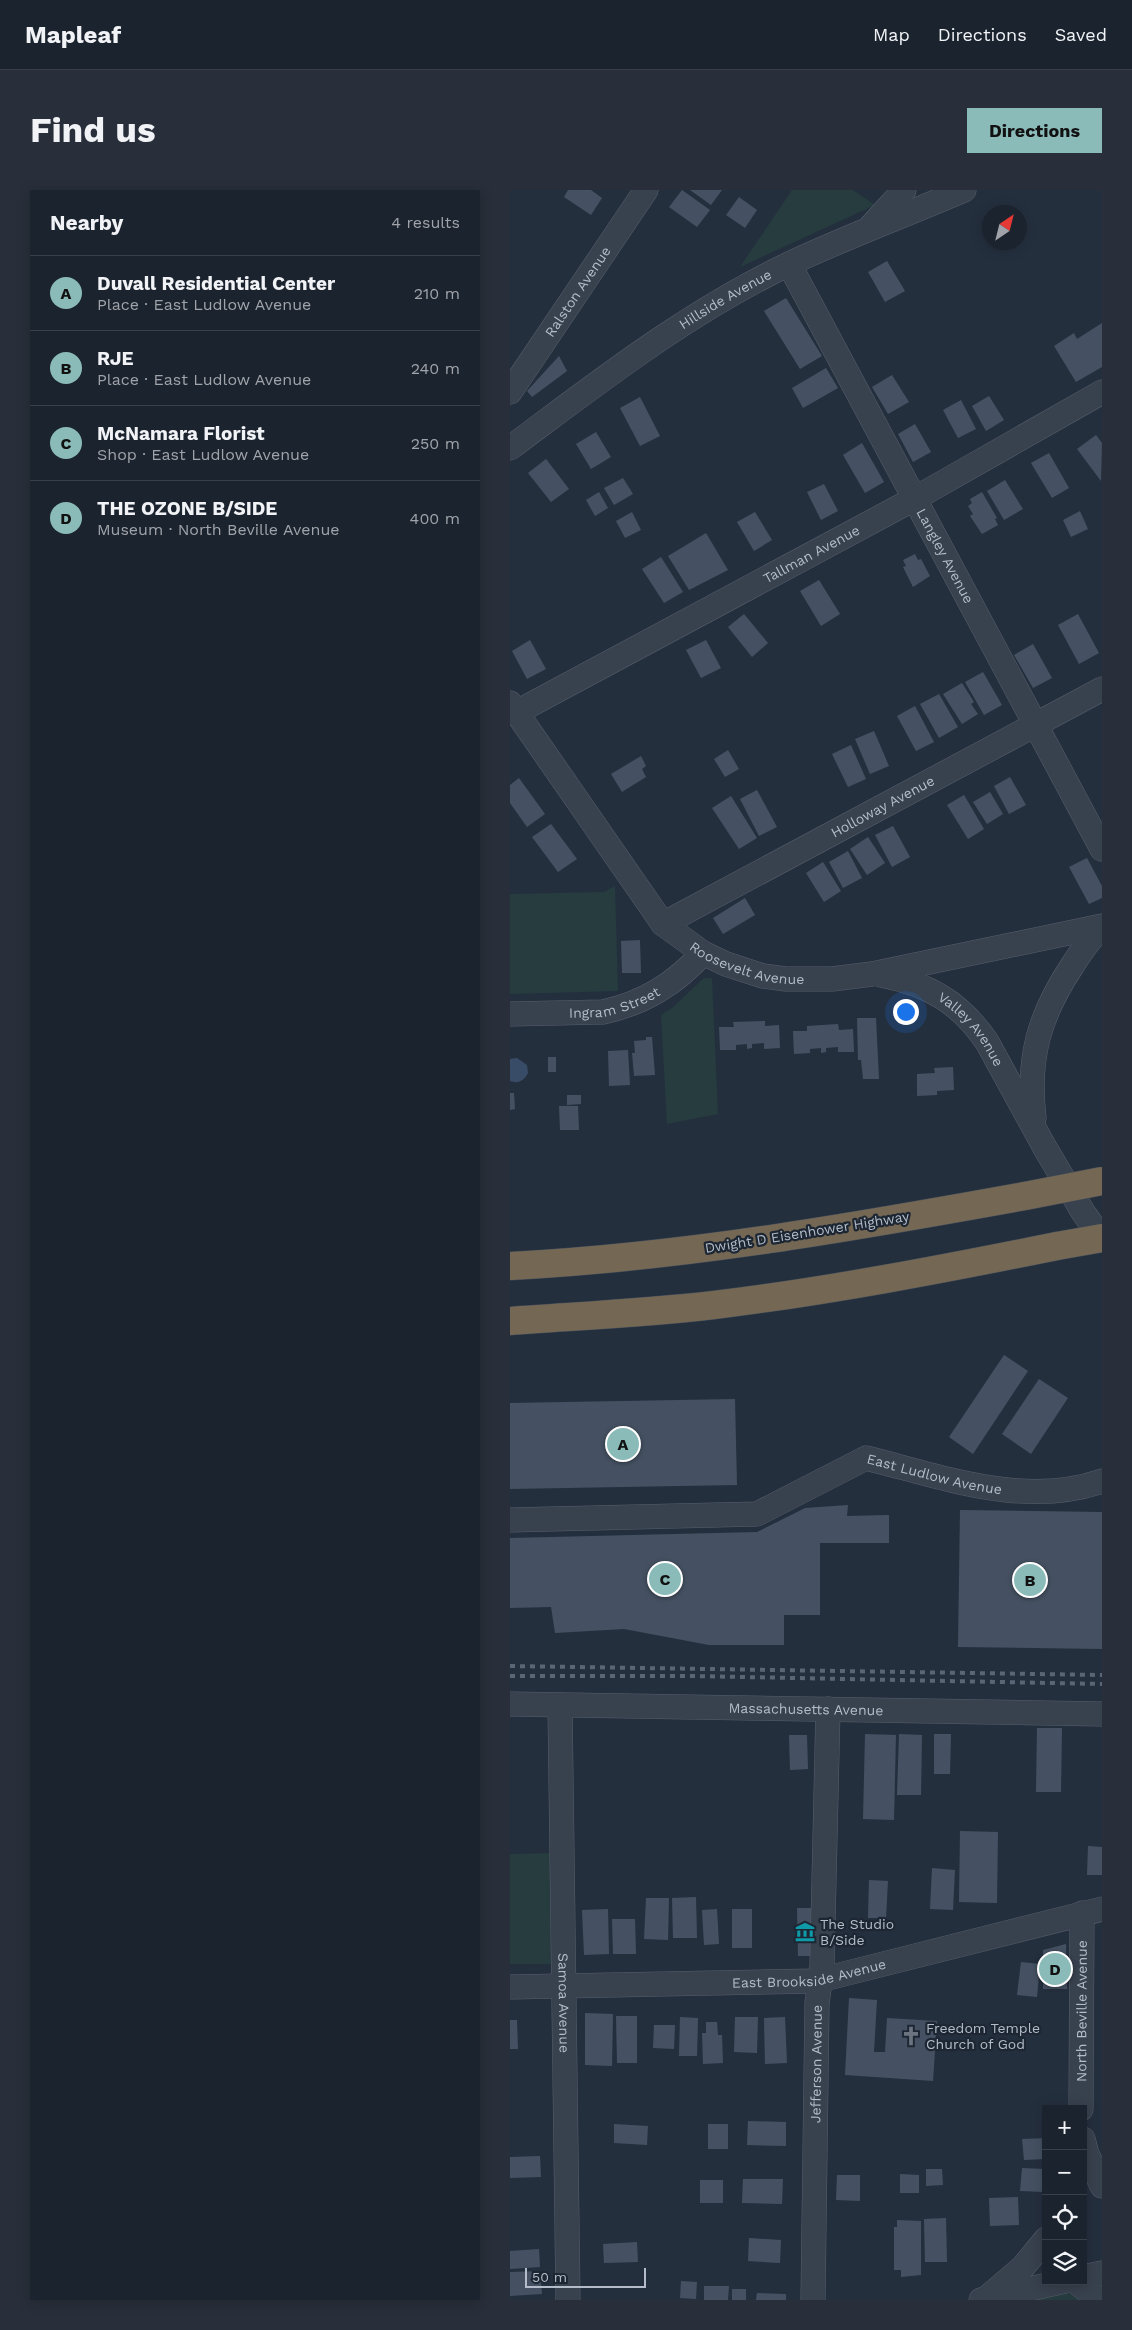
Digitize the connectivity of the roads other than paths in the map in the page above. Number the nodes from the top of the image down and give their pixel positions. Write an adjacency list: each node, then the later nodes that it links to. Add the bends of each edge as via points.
1 (646, 190): 6 (street, Ralston Avenue)
2 (904, 190): 4 (street)
3 (959, 191): 4 (street, Hillside Avenue)
4 (866, 232): 5 (street, Hillside Avenue)
5 (789, 264): 8 (street, Hillside Avenue, via 716,304 648,347); 9 (street, Langley Avenue)
6 (510, 392)
7 (1102, 392): 9 (street, Tallman Avenue)
8 (510, 448)
9 (914, 499): 11 (street, Tallman Avenue); 12 (street, Langley Avenue)
10 (1102, 689): 12 (street, Holloway Avenue)
11 (513, 708): 14 (street, Roosevelt Avenue)
12 (1034, 725): 13 (street, Langley Avenue); 14 (street, Holloway Avenue)
13 (1102, 849)
14 (663, 924): 16 (street, Roosevelt Avenue)
15 (1102, 926): 17 (street, Roosevelt Avenue); 19 (street, Valley Avenue, via 1068,971 1043,1020 1031,1071)
16 (703, 953): 17 (street, Roosevelt Avenue, via 763,976 786,979 832,979); 18 (street, Ingram Street, via 686,972 667,986 618,1009)
17 (872, 974): 19 (street, Valley Avenue, via 910,982 957,1007 987,1042)
18 (510, 1014)
19 (1035, 1127): 21 (street, Valley Avenue, via 1075,1199)
20 (1102, 1181): 22 (highway, Dwight D Eisenhower Highway, bridge, via 833,1231 614,1258)
21 (1102, 1238): 23 (highway, bridge, via 799,1294 669,1310)
22 (510, 1266)
23 (510, 1321)
24 (1102, 1481): 25 (street, East Ludlow Avenue, via 1067,1490 1030,1493 978,1486 866,1458 756,1514)
25 (510, 1520)
26 (510, 1704): 27 (street, Massachusetts Avenue)
27 (560, 1705): 28 (street, Massachusetts Avenue); 33 (street, Samoa Avenue)
28 (828, 1709): 29 (street, Massachusetts Avenue); 31 (street, Jefferson Avenue)
29 (1102, 1714)
30 (1092, 1911): 31 (street, East Brookside Avenue); 34 (street, North Beville Avenue)
31 (821, 1980): 33 (street, East Brookside Avenue); 44 (street, Jefferson Avenue, via 816,2004)
32 (510, 1987): 33 (street, East Brookside Avenue)
33 (563, 1987): 43 (street, Samoa Avenue)
34 (1081, 2105)
35 (1086, 2150): 36 (street)
36 (1102, 2186)
37 (1045, 2240): 42 (street, via 1023,2267)
38 (1102, 2273): 39 (street)
39 (1087, 2276)
40 (1047, 2285): 42 (street)
41 (1079, 2285): 45 (street)
42 (983, 2299)
43 (568, 2300)
44 (813, 2300)
45 (1100, 2300)

